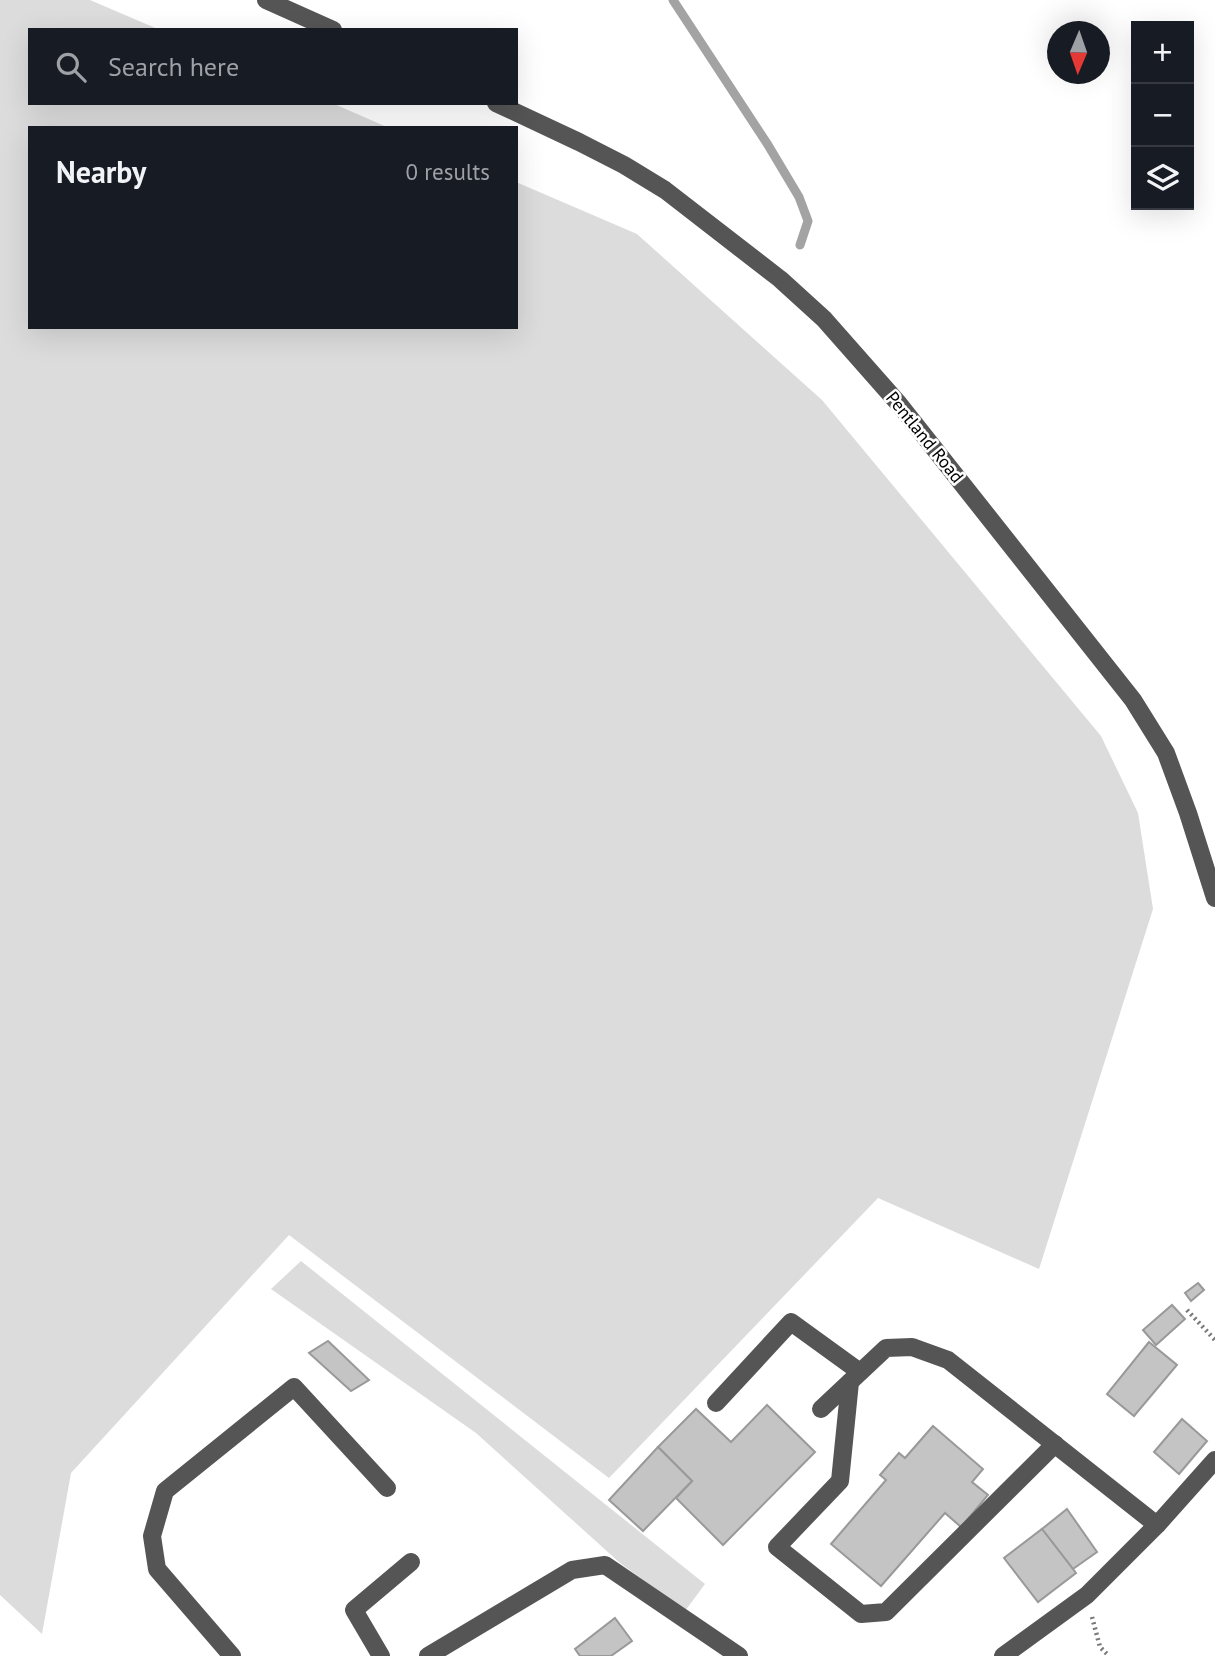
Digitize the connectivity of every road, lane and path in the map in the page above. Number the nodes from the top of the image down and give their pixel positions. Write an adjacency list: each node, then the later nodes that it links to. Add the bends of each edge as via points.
1 (266, 0): 2 (street)
2 (329, 28)
3 (499, 105): 4 (street, Pentland Road, via 666,190 824,319 899,404 1133,699 1166,752)
4 (1215, 898)
5 (1187, 1310): 6 (path)
6 (1215, 1340)
7 (855, 1377): 8 (street, via 791,1322); 9 (street); 10 (street, via 886,1348 912,1347 948,1360); 10 (street, via 840,1481 777,1547 861,1614 886,1612)
8 (716, 1403)
9 (821, 1409)
10 (1055, 1444): 13 (street)
11 (1215, 1460): 13 (street)
12 (387, 1488): 16 (street, via 294,1387 165,1491 152,1536 157,1569)
13 (1157, 1525): 15 (street)
14 (411, 1562): 17 (street, via 354,1611)
15 (1087, 1595): 20 (street); 21 (path, via 1100,1647)
16 (232, 1656)
17 (381, 1656)
18 (428, 1656): 19 (street, via 572,1570 605,1565)
19 (739, 1656)
20 (1003, 1656)
21 (1109, 1656)

